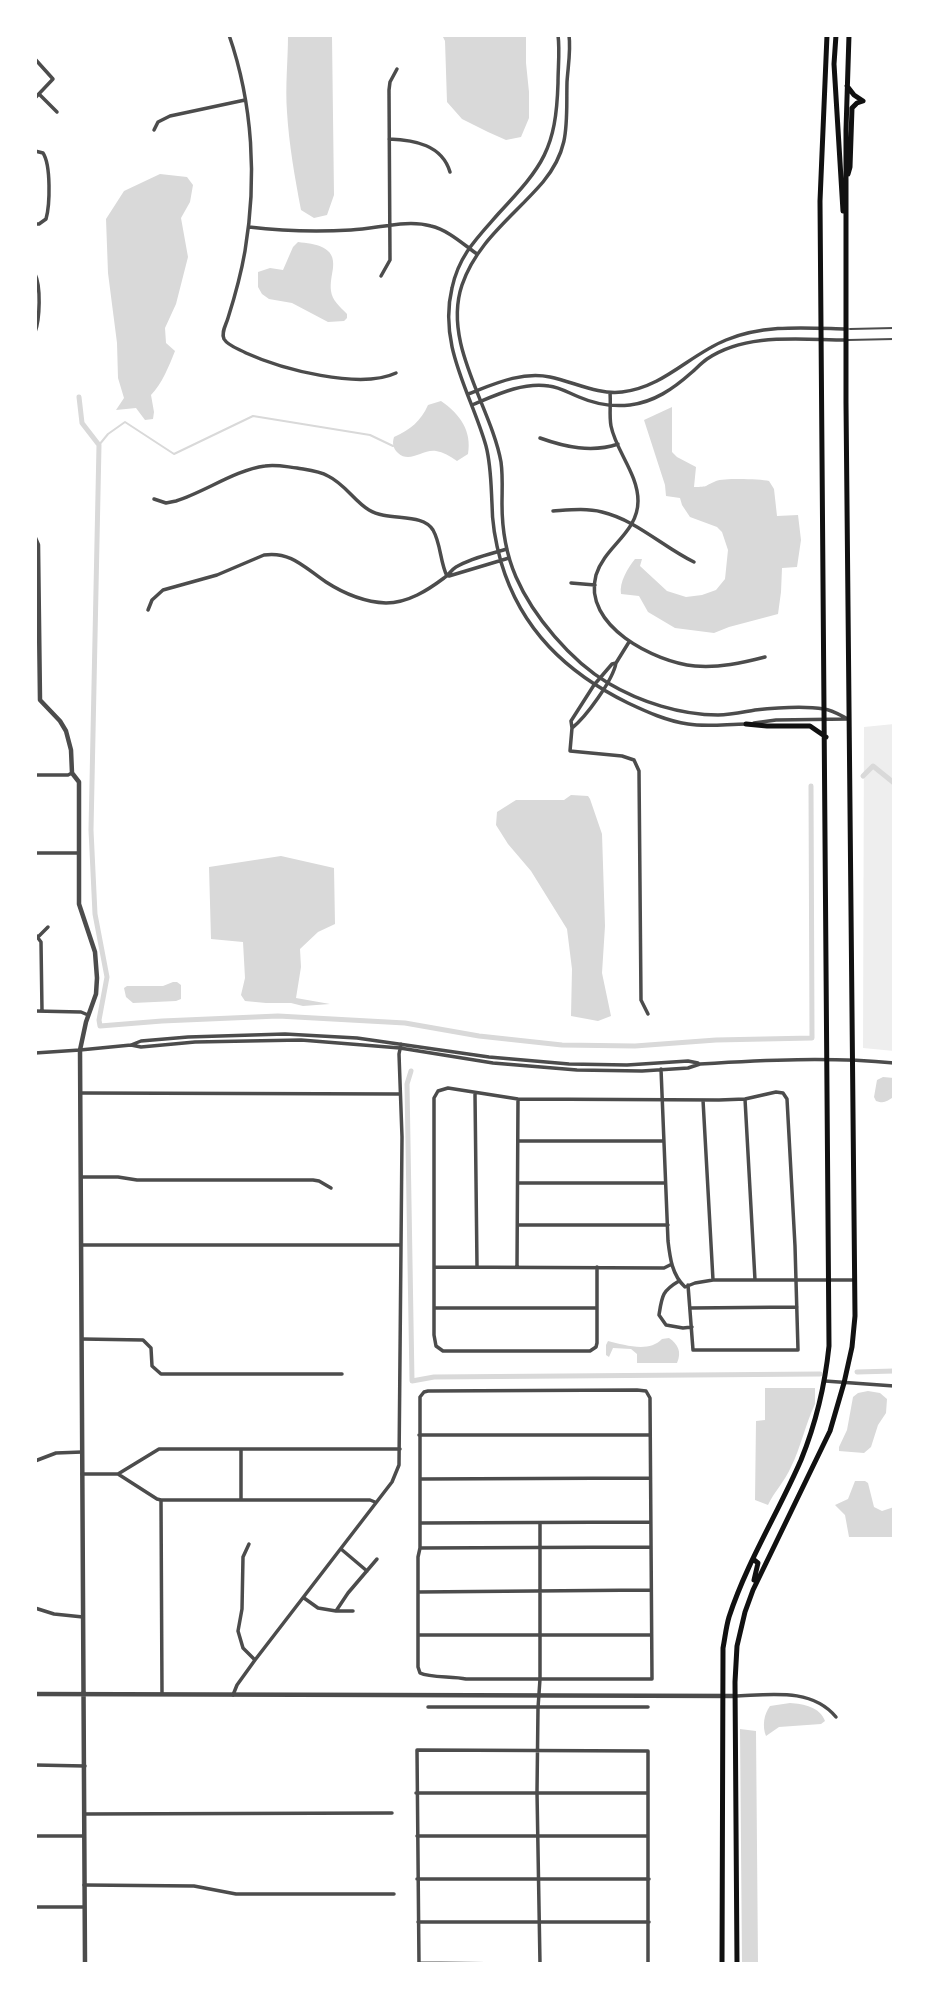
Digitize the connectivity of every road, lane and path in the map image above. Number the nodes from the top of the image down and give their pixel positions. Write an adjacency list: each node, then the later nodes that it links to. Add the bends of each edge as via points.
1 (229, 35): 12 (street)
2 (558, 35): 23 (street, via 557,107 548,149 534,174)
3 (569, 35): 24 (street, via 568,119 561,152 543,181)
4 (827, 35): 27 (main road, via 821,151)
5 (836, 35): 20 (main road, via 834,64)
6 (849, 35): 9 (main road)
7 (35, 59): 10 (street, via 53,79)
8 (397, 69): 15 (street, via 389,89)
9 (847, 86): 18 (main road); 18 (main road, via 863,101 852,108 850,167)
10 (39, 94): 11 (street); 13 (street)
11 (35, 99)
12 (245, 100): 14 (street, via 170,116); 22 (street, via 252,184)
13 (57, 112)
14 (154, 130)
15 (389, 139): 17 (street, via 432,149 444,157); 21 (street)
16 (35, 151): 19 (street, via 47,160 48,186 46,219)
17 (450, 172)
18 (845, 180): 20 (main road)
19 (35, 224)
20 (846, 224): 29 (main road)
21 (390, 226): 22 (street, via 326,231); 23 (street, via 432,226); 26 (street, via 390,260)
22 (249, 227): 34 (street, via 223,334 227,343 264,360 314,374 383,378)
23 (468, 247): 24 (street); 37 (street, via 454,278 448,329)
24 (477, 254): 35 (street, via 461,287 458,315 463,352)
25 (35, 274): 30 (street)
26 (381, 276)
27 (821, 328): 29 (street); 32 (main road); 36 (street, via 764,329 727,339 651,385)
28 (894, 328): 29 (lane)
29 (847, 329): 33 (main road)
30 (35, 332)
31 (894, 339): 33 (lane)
32 (822, 340): 33 (street); 40 (street, via 762,340 730,348 706,359 663,394 633,405); 68 (main road)
33 (847, 340): 70 (main road)
34 (396, 373)
35 (477, 391): 36 (street, via 530,375); 37 (street); 38 (street)
36 (610, 393): 40 (street)
37 (468, 394): 39 (street)
38 (481, 401): 39 (street); 40 (street, via 513,389 542,386); 47 (street, via 501,463)
39 (472, 405): 48 (street, via 488,458)
40 (611, 405): 42 (street)
41 (540, 438): 42 (street, via 596,449)
42 (618, 444): 45 (street, via 637,492)
43 (154, 499): 54 (street, via 176,501 265,466 318,472 336,480 372,512 427,524 435,534)
44 (553, 511): 45 (street, via 602,512)
45 (631, 525): 52 (street); 56 (street, via 602,562)
46 (35, 538): 65 (street)
47 (507, 549): 48 (street); 49 (street)
48 (498, 552): 50 (street); 51 (street)
49 (509, 558): 51 (street); 61 (street, via 524,593 553,635)
50 (469, 561): 53 (street); 54 (street)
51 (501, 561): 53 (street); 63 (street, via 514,595 541,638)
52 (694, 562)
53 (473, 570): 54 (street)
54 (447, 576): 57 (street, via 410,598 385,603 349,594 295,559 272,554 163,590)
55 (571, 583): 56 (street)
56 (595, 585): 58 (street, via 604,617)
57 (148, 610)
58 (629, 642): 59 (street, via 693,666); 60 (street)
59 (765, 657)
60 (616, 663): 61 (street); 62 (street)
61 (601, 678): 62 (street); 63 (street)
62 (608, 683): 64 (street); 68 (street, via 663,706 706,715)
63 (594, 685): 64 (street); 66 (street)
64 (602, 690): 67 (street); 71 (street, via 686,724)
65 (38, 701): 74 (street, via 64,726)
66 (582, 704): 67 (street); 72 (street, via 570,721)
67 (590, 709): 72 (street)
68 (825, 709): 69 (main road); 70 (street)
69 (826, 719): 70 (street); 71 (street); 73 (main road)
70 (850, 719): 88 (main road)
71 (746, 723): 73 (main road, via 810,726)
72 (572, 728): 82 (street, via 570,751 622,756 634,760 639,771 641,1000)
73 (826, 737): 87 (main road)
74 (72, 773): 75 (street); 77 (street, via 79,782)
75 (35, 775)
76 (35, 853): 77 (street)
77 (79, 853): 83 (street, via 79,904 97,970 96,994)
78 (48, 927): 79 (street)
79 (37, 935): 81 (street, via 42,947)
80 (35, 1011): 81 (street)
81 (42, 1011): 83 (street)
82 (648, 1014)
83 (88, 1015): 85 (street)
84 (401, 1046): 85 (street, via 289,1040); 90 (street, via 569,1064); 91 (street, via 535,1067); 94 (street)
85 (80, 1050): 86 (street); 92 (street)
86 (35, 1053)
87 (828, 1060): 88 (street); 90 (street); 117 (main road)
88 (853, 1060): 89 (street); 118 (main road)
89 (894, 1063)
90 (700, 1064): 91 (street)
91 (661, 1069): 97 (street)
92 (81, 1093): 94 (street); 101 (street)
93 (475, 1093): 95 (street); 110 (street); 111 (street, via 443,1088 434,1098)
94 (399, 1094): 108 (street)
95 (518, 1098): 97 (street); 99 (street)
96 (745, 1098): 98 (street); 115 (street); 116 (street, via 786,1095)
97 (662, 1100): 98 (street); 100 (street)
98 (703, 1100): 114 (street)
99 (518, 1141): 100 (street); 102 (street)
100 (663, 1141): 103 (street)
101 (81, 1177): 104 (street, via 313,1180); 107 (street)
102 (518, 1183): 103 (street); 105 (street)
103 (665, 1183): 106 (street)
104 (331, 1188)
105 (518, 1225): 106 (street); 112 (street)
106 (668, 1225): 109 (street)
107 (81, 1245): 108 (street); 126 (street)
108 (402, 1245): 134 (street)
109 (672, 1264): 113 (street, via 664,1268); 119 (street)
110 (477, 1266): 111 (street); 112 (street)
111 (434, 1267): 122 (street)
112 (517, 1267): 113 (street)
113 (597, 1267): 123 (street)
114 (713, 1280): 115 (street); 120 (street)
115 (755, 1280): 116 (street)
116 (796, 1280): 117 (street); 121 (street)
117 (830, 1280): 118 (street); 128 (main road)
118 (855, 1280): 129 (main road)
119 (679, 1281): 120 (street); 125 (street, via 663,1294 659,1315 666,1325)
120 (688, 1285): 124 (street)
121 (797, 1307): 124 (street); 125 (street, via 798,1350 693,1349)
122 (434, 1308): 123 (street); 123 (street, via 436,1346 443,1351 590,1351 596,1347)
123 (597, 1308)
124 (691, 1308): 125 (street)
125 (692, 1327)
126 (82, 1339): 127 (street, via 143,1340 151,1348 152,1366 161,1374); 135 (street)
127 (342, 1374)
128 (825, 1381): 129 (street); 153 (main road, via 800,1461)
129 (845, 1383): 130 (street); 156 (main road, via 830,1431)
130 (894, 1386)
131 (419, 1435): 132 (street); 132 (street, via 420,1397 428,1391 623,1390 648,1393); 140 (street)
132 (650, 1435): 139 (street)
133 (241, 1449): 134 (street); 138 (street, via 159,1449); 142 (street)
134 (400, 1449): 143 (street, via 398,1471)
135 (82, 1452): 136 (street, via 56,1453); 137 (street)
136 (35, 1461)
137 (82, 1474): 138 (street); 163 (street)
138 (118, 1474): 141 (street)
139 (650, 1478): 140 (street); 144 (street)
140 (420, 1479): 145 (street)
141 (162, 1500): 142 (street); 169 (street)
142 (241, 1500): 143 (street)
143 (376, 1502): 151 (street)
144 (650, 1522): 146 (street); 149 (street)
145 (420, 1523): 146 (street); 150 (street)
146 (540, 1523): 148 (street)
147 (249, 1544): 167 (street, via 243,1557 238,1631 243,1648)
148 (540, 1546): 149 (street); 150 (street); 157 (street)
149 (650, 1547): 155 (street)
150 (419, 1548): 158 (street)
151 (341, 1549): 154 (street); 159 (street)
152 (377, 1559): 154 (street)
153 (753, 1559): 156 (main road, via 758,1567); 174 (main road, via 728,1620)
154 (367, 1570): 161 (street)
155 (651, 1590): 157 (street); 164 (street)
156 (753, 1590): 175 (main road, via 737,1646)
157 (540, 1591): 158 (street); 166 (street)
158 (418, 1592): 165 (street)
159 (303, 1598): 161 (street, via 318,1608); 167 (street)
160 (35, 1608): 163 (street)
161 (336, 1611): 162 (street)
162 (354, 1611)
163 (83, 1617): 171 (street)
164 (651, 1634): 166 (street); 168 (street, via 651,1679)
165 (418, 1635): 166 (street); 168 (street, via 418,1667 425,1676)
166 (540, 1636): 168 (street)
167 (255, 1660): 172 (street)
168 (540, 1679): 173 (street)
169 (162, 1693): 171 (street); 172 (street)
170 (35, 1694): 171 (street)
171 (83, 1694): 182 (street)
172 (233, 1695): 173 (street)
173 (539, 1695): 174 (street); 178 (street)
174 (722, 1696): 175 (street); 208 (main road)
175 (734, 1696): 179 (street, via 800,1695 827,1707); 209 (main road)
176 (428, 1707): 178 (street)
177 (648, 1707): 178 (street)
178 (538, 1708): 180 (street)
179 (836, 1717)
180 (537, 1750): 183 (street); 184 (street, via 417,1750); 185 (street, via 648,1751)
181 (35, 1765): 182 (street)
182 (85, 1766): 187 (street)
183 (537, 1792): 184 (street); 185 (street); 191 (street)
184 (416, 1793): 190 (street)
185 (648, 1793): 192 (street)
186 (392, 1813): 187 (street)
187 (84, 1814): 189 (street)
188 (35, 1836): 189 (street)
189 (84, 1836): 196 (street)
190 (417, 1836): 191 (street); 193 (street)
191 (538, 1836): 192 (street); 194 (street)
192 (648, 1836): 195 (street)
193 (417, 1879): 194 (street); 202 (street)
194 (539, 1879): 195 (street); 200 (street)
195 (649, 1879): 201 (street)
196 (84, 1885): 197 (street, via 194,1886 236,1894); 199 (street)
197 (394, 1894)
198 (35, 1907): 199 (street)
199 (84, 1907): 203 (street)
200 (539, 1922): 201 (street); 202 (street); 206 (street)
201 (649, 1922): 207 (street)
202 (418, 1923): 204 (street)
203 (85, 1964)
204 (419, 1964): 205 (street)
205 (507, 1964)
206 (540, 1964)
207 (648, 1964)
208 (722, 1964)
209 (737, 1964)

